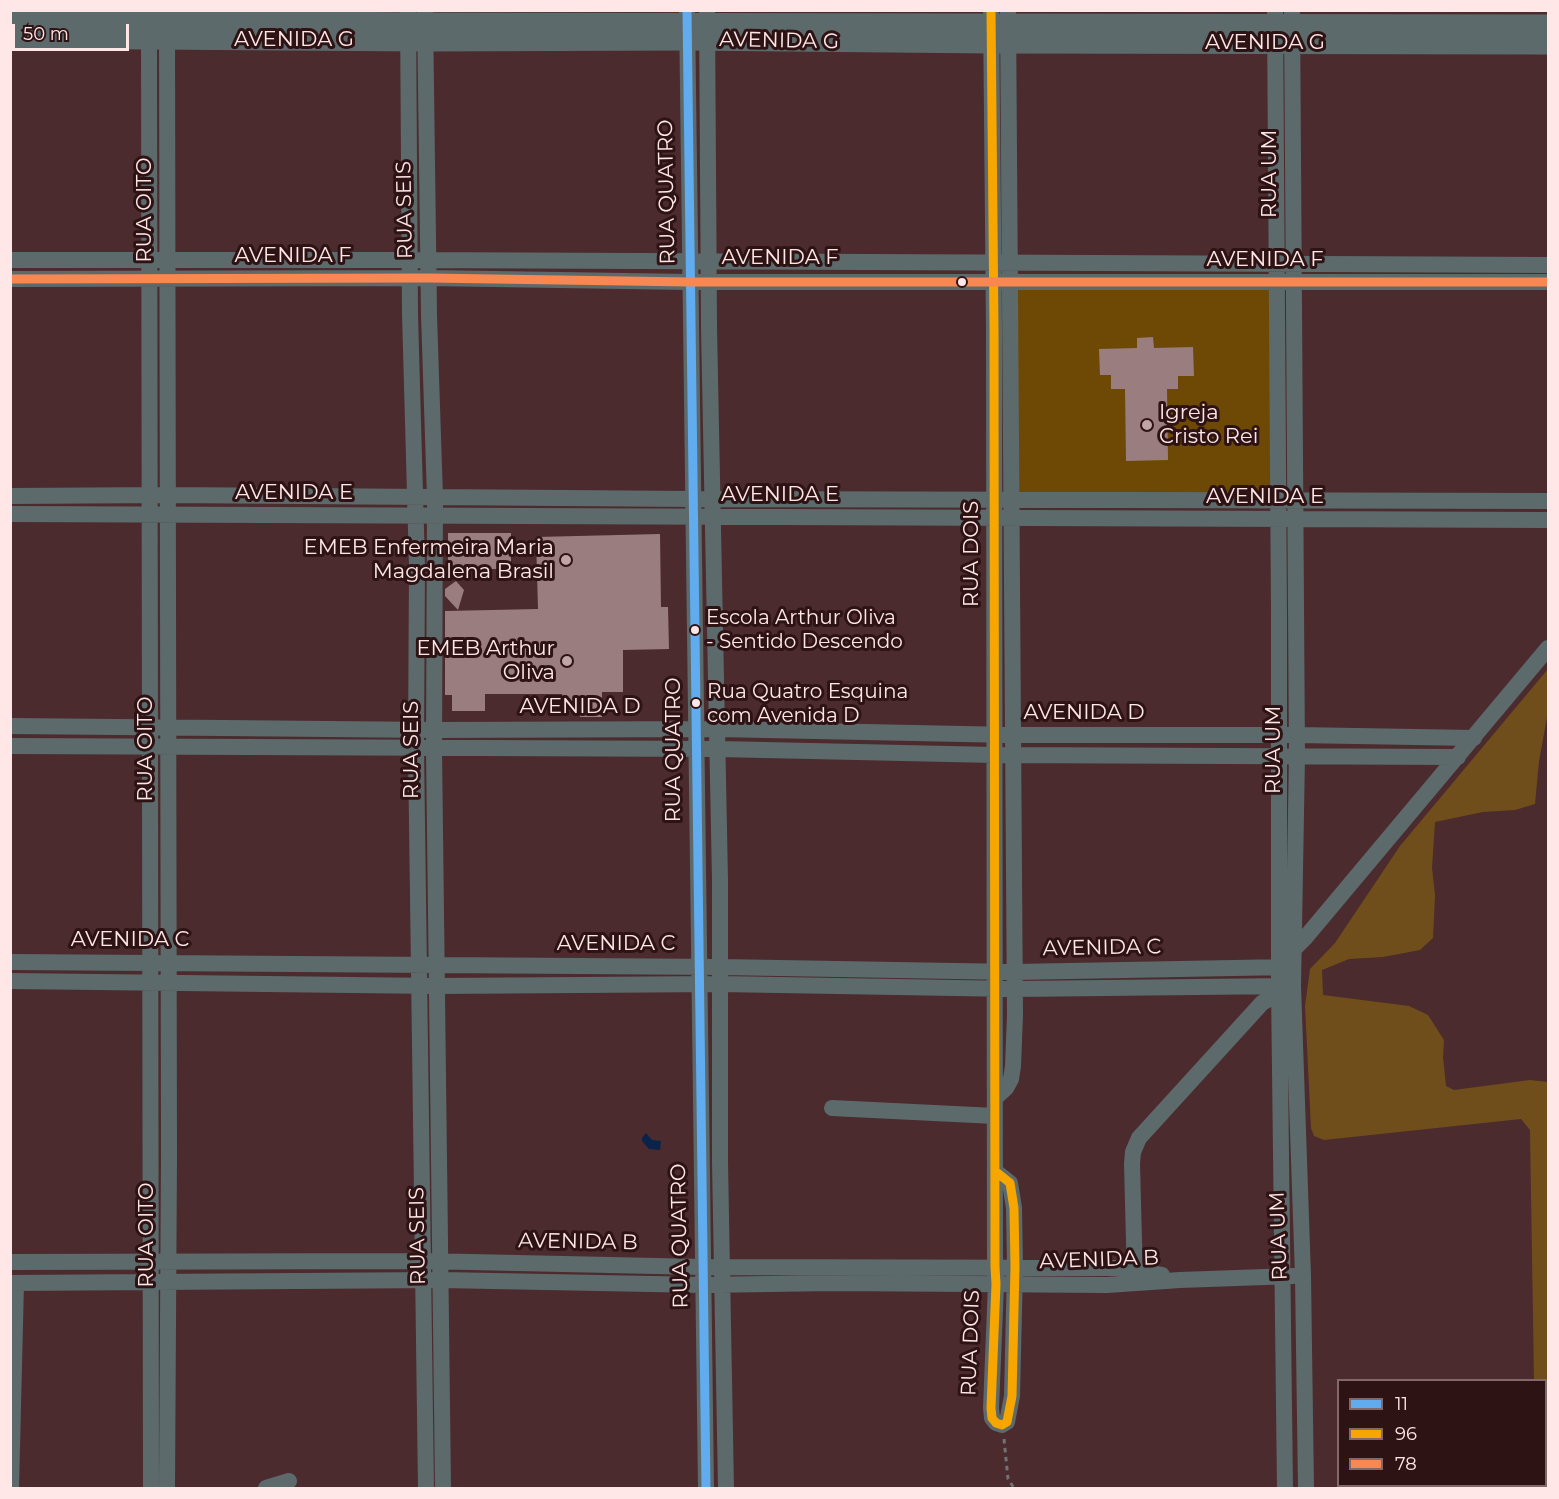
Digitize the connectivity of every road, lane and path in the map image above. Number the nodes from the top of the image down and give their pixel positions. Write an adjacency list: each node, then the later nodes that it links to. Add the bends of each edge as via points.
1 (10, 19): 2 (street, AVENIDA G)
2 (158, 24): 3 (street, AVENIDA G); 9 (street, AVENIDA G); 13 (street, RUA OITO); 15 (street, RUA OITO)
3 (416, 24): 4 (street, AVENIDA G); 16 (street, RUA SEIS); 17 (street, RUA SEIS)
4 (697, 24): 6 (street, AVENIDA G, via 824,32); 11 (street, RUA QUATRO); 12 (street, RUA QUATRO)
5 (1548, 25): 8 (street, AVENIDA G)
6 (999, 26): 7 (street, AVENIDA G, via 1124,34); 20 (street, RUA DOIS)
7 (1284, 26): 8 (street, AVENIDA G); 21 (street, RUA UM)
8 (1363, 33): 10 (street, AVENIDA G)
9 (10, 38)
10 (1548, 44)
11 (708, 87): 12 (street); 19 (street, RUA QUATRO)
12 (687, 88): 18 (street, RUA QUATRO)
13 (150, 259): 14 (street, AVENIDA F); 15 (street, AVENIDA F); 27 (street, RUA OITO)
14 (10, 260)
15 (168, 260): 16 (street, AVENIDA F); 26 (street, RUA OITO)
16 (410, 260): 17 (street, AVENIDA F); 23 (street, RUA SEIS)
17 (428, 260): 18 (street, AVENIDA F); 24 (street, RUA SEIS)
18 (690, 262): 19 (street, AVENIDA F); 30 (street, RUA QUATRO)
19 (709, 262): 20 (street, AVENIDA F); 28 (street, RUA QUATRO)
20 (1001, 263): 21 (street, AVENIDA F); 29 (street, RUA DOIS)
21 (1285, 264): 22 (street, AVENIDA F); 31 (street, RUA UM)
22 (1548, 266)
23 (410, 278): 24 (street, AVENIDA F); 26 (street, AVENIDA F); 36 (street, RUA SEIS)
24 (429, 278): 30 (street, AVENIDA F); 37 (street, RUA SEIS)
25 (10, 279): 27 (street, AVENIDA F)
26 (168, 279): 27 (street, AVENIDA F); 33 (street, RUA OITO)
27 (150, 280): 35 (street, RUA OITO)
28 (709, 280): 29 (street, AVENIDA F); 30 (street, AVENIDA F); 39 (street, RUA QUATRO)
29 (1002, 281): 31 (street, AVENIDA F); 40 (street, RUA DOIS)
30 (690, 282): 38 (street, RUA QUATRO)
31 (1286, 282): 32 (street, AVENIDA F); 42 (street, RUA UM); 43 (street, RUA UM)
32 (1548, 282)
33 (168, 495): 35 (street, AVENIDA E); 36 (street, AVENIDA E); 48 (street, RUA OITO)
34 (10, 496): 35 (street, AVENIDA E)
35 (150, 496): 47 (street, RUA OITO)
36 (416, 497): 37 (street, AVENIDA E); 50 (street, RUA SEIS)
37 (435, 497): 38 (street, AVENIDA E); 49 (street, RUA SEIS)
38 (694, 499): 39 (street, AVENIDA E); 51 (street, RUA QUATRO)
39 (713, 499): 40 (street, AVENIDA E); 52 (street, RUA QUATRO)
40 (1003, 500): 41 (street, AVENIDA E); 53 (street, RUA DOIS)
41 (1143, 500): 42 (street, AVENIDA E); 54 (street)
42 (1278, 501): 43 (street, AVENIDA E); 57 (street, RUA UM)
43 (1296, 501): 44 (street, AVENIDA E); 55 (street, RUA UM)
44 (1362, 501): 45 (street, AVENIDA E); 56 (street)
45 (1548, 501)
46 (10, 514): 47 (street, AVENIDA E)
47 (150, 514): 48 (street, AVENIDA E); 61 (street, RUA OITO)
48 (168, 515): 50 (street, AVENIDA E); 62 (street, RUA OITO)
49 (435, 516): 50 (street, AVENIDA E); 51 (street, AVENIDA E); 65 (street, RUA SEIS)
50 (417, 517): 64 (street, RUA SEIS)
51 (694, 517): 52 (street, AVENIDA E); 66 (street, RUA QUATRO)
52 (714, 517): 53 (street, AVENIDA E); 63 (street, RUA QUATRO)
53 (1003, 519): 54 (street, AVENIDA E); 67 (street, RUA DOIS); 68 (street, RUA DOIS)
54 (1143, 519): 57 (street, AVENIDA E)
55 (1296, 519): 56 (street, AVENIDA E); 57 (street, AVENIDA E); 69 (street, RUA UM)
56 (1363, 519): 58 (street, AVENIDA E)
57 (1278, 520): 70 (street, RUA UM)
58 (1548, 520)
59 (1548, 648): 71 (street)
60 (10, 726): 61 (street, AVENIDA D)
61 (151, 728): 62 (street, AVENIDA D); 73 (street, RUA OITO)
62 (168, 728): 64 (street, AVENIDA D); 74 (street, RUA OITO)
63 (717, 729): 66 (street, AVENIDA D); 67 (street, AVENIDA D); 78 (street, RUA QUATRO)
64 (416, 730): 65 (street, AVENIDA D); 75 (street, RUA SEIS)
65 (434, 730): 66 (street, AVENIDA D); 76 (street, RUA SEIS)
66 (698, 730): 77 (street, RUA QUATRO)
67 (995, 734): 68 (street, AVENIDA D); 79 (street, RUA DOIS)
68 (1012, 735): 70 (street, AVENIDA D); 80 (street, RUA DOIS)
69 (1297, 735): 70 (street, AVENIDA D); 71 (street, AVENIDA D); 82 (street, RUA UM)
70 (1279, 736): 81 (street, RUA UM)
71 (1474, 738): 83 (street)
72 (10, 746): 73 (street, AVENIDA D)
73 (151, 746): 74 (street, AVENIDA D); 86 (street, RUA OITO)
74 (168, 747): 75 (street, AVENIDA D); 86 (street, RUA OITO)
75 (416, 749): 76 (street, AVENIDA D); 87 (street, RUA SEIS)
76 (434, 749): 77 (street, AVENIDA D); 88 (street, RUA SEIS)
77 (697, 749): 78 (street, AVENIDA D); 92 (street, RUA QUATRO)
78 (718, 749): 79 (street, AVENIDA D); 93 (street, RUA QUATRO)
79 (995, 755): 80 (street, AVENIDA D); 90 (street, RUA DOIS)
80 (1013, 755): 81 (street, AVENIDA D); 91 (street, RUA DOIS)
81 (1279, 755): 82 (street, AVENIDA D); 84 (street, RUA UM)
82 (1297, 755): 83 (street, AVENIDA D); 84 (street, RUA UM)
83 (1458, 757): 84 (street)
84 (1287, 959): 91 (street, AVENIDA C); 101 (street, RUA UM)
85 (10, 962): 86 (street, AVENIDA C)
86 (160, 963): 87 (street, AVENIDA C); 95 (street, RUA OITO)
87 (419, 965): 88 (street, AVENIDA C); 97 (street, RUA SEIS)
88 (437, 965): 89 (street, AVENIDA C); 98 (street, RUA SEIS)
89 (611, 966): 92 (street, AVENIDA C); 96 (street)
90 (995, 971): 91 (street, AVENIDA C); 93 (street, AVENIDA C); 99 (street, RUA DOIS)
91 (1014, 972): 100 (street, RUA DOIS)
92 (698, 975): 93 (street, AVENIDA C); 96 (street, AVENIDA C); 112 (street, RUA QUATRO)
93 (720, 975): 99 (street, AVENIDA C); 113 (street, RUA QUATRO)
94 (10, 981): 95 (street, AVENIDA C)
95 (160, 984): 97 (street, AVENIDA C); 107 (street, RUA OITO); 110 (street, RUA OITO)
96 (613, 984): 98 (street, AVENIDA C)
97 (419, 986): 98 (street, AVENIDA C); 108 (street, RUA SEIS)
98 (437, 986): 109 (street, RUA SEIS)
99 (995, 988): 100 (street, AVENIDA C); 102 (street, RUA DOIS)
100 (1014, 989): 101 (street, AVENIDA C); 102 (street, RUA DOIS, via 1011,1079)
101 (1286, 990): 116 (street, RUA UM); 117 (street, RUA UM); 118 (street, via 1262,1004 1139,1138 1132,1164)
102 (995, 1098): 104 (street, RUA DOIS)
103 (831, 1108): 104 (street)
104 (995, 1116): 105 (street, RUA DOIS)
105 (995, 1171): 114 (street, RUA DOIS, via 1010,1183 1012,1190); 115 (street, RUA DOIS)
106 (10, 1262): 110 (street, AVENIDA B)
107 (169, 1262): 108 (street, AVENIDA B); 110 (street, AVENIDA B); 121 (street, RUA OITO)
108 (424, 1262): 109 (street, AVENIDA B); 119 (street, RUA SEIS)
109 (441, 1262): 111 (street, AVENIDA B); 120 (street, RUA SEIS)
110 (152, 1263): 123 (street, RUA OITO)
111 (605, 1265): 112 (street, AVENIDA B); 124 (street)
112 (703, 1267): 113 (street, AVENIDA B); 127 (street, RUA QUATRO)
113 (722, 1267): 115 (street, AVENIDA B); 125 (street, RUA QUATRO)
114 (1015, 1267): 115 (street, AVENIDA B); 118 (street, AVENIDA B, via 1119,1268); 126 (street, RUA DOIS)
115 (996, 1275): 125 (street, AVENIDA B); 126 (street, AVENIDA B); 128 (street, RUA DOIS, via 991,1408 992,1418)
116 (1283, 1276): 117 (street, AVENIDA B); 118 (street, AVENIDA B, via 1180,1280); 139 (street, RUA UM)
117 (1303, 1276): 140 (street, RUA UM)
118 (1135, 1277): 126 (street, AVENIDA B, via 1107,1285)
119 (424, 1280): 120 (street, AVENIDA B); 121 (street, AVENIDA B); 134 (street, RUA SEIS)
120 (441, 1280): 124 (street, AVENIDA B); 135 (street, RUA SEIS)
121 (169, 1282): 123 (street, AVENIDA B); 132 (street, RUA OITO)
122 (13, 1283): 123 (street, AVENIDA B); 130 (street)
123 (152, 1283): 131 (street, RUA OITO)
124 (605, 1283): 127 (street, AVENIDA B)
125 (722, 1284): 127 (street, AVENIDA B); 137 (street, RUA QUATRO)
126 (1014, 1284): 128 (street, RUA DOIS, via 1012,1396 1007,1422)
127 (703, 1285): 136 (street, RUA QUATRO)
128 (1002, 1425): 138 (path, via 1008,1479)
129 (289, 1481): 133 (street)
130 (11, 1488)
131 (151, 1488)
132 (167, 1488)
133 (266, 1488)
134 (426, 1488)
135 (443, 1488)
136 (706, 1488)
137 (726, 1488)
138 (1014, 1488)
139 (1285, 1488)
140 (1306, 1488)

